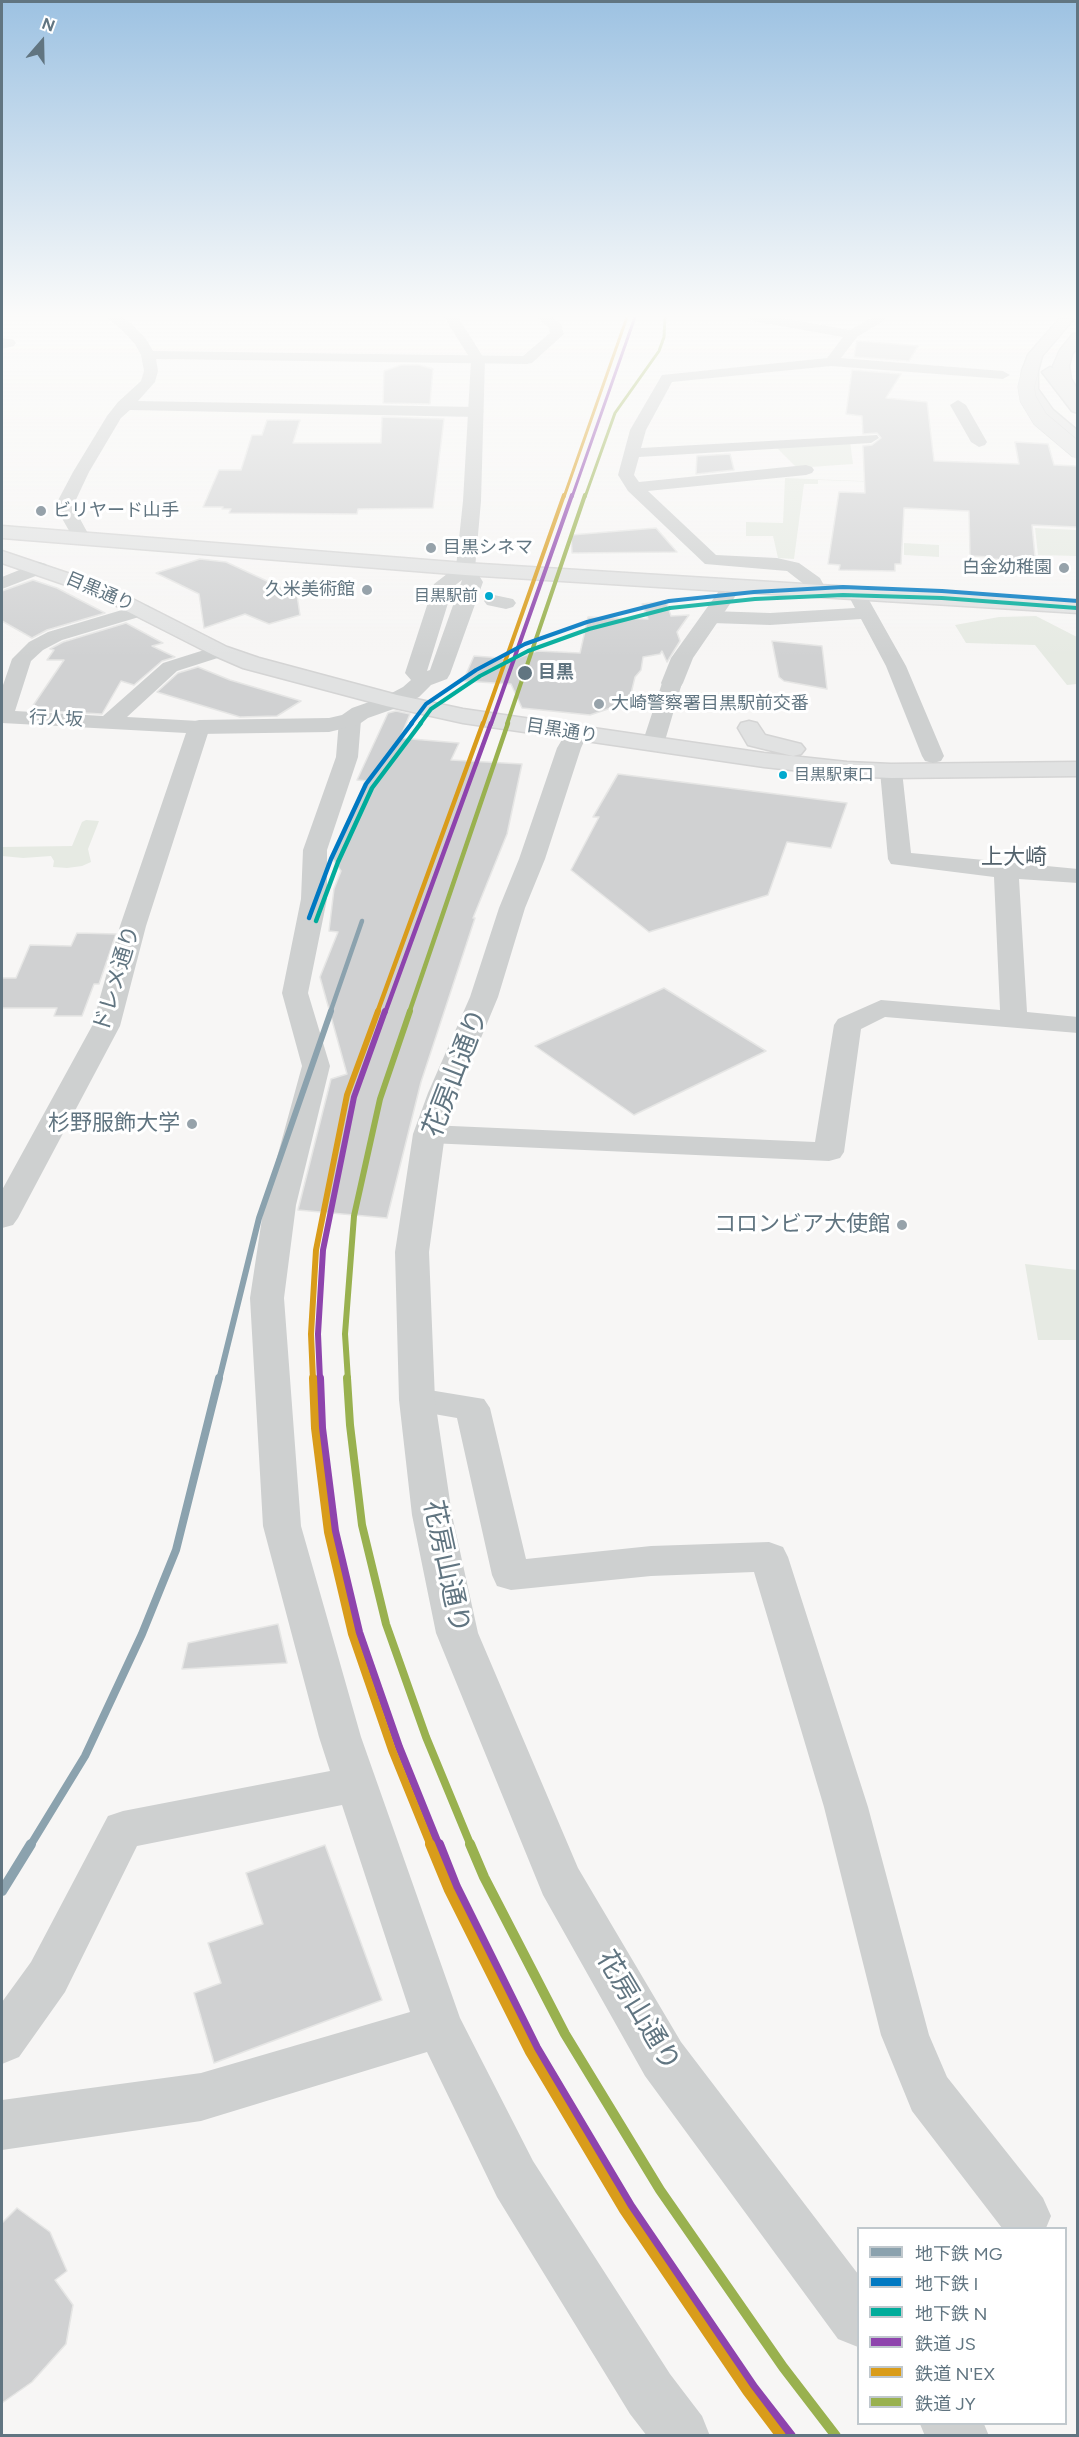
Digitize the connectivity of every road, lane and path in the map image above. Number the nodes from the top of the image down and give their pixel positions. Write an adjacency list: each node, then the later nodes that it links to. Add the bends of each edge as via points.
1 (107, 431): 14 (street, via 64,506)
2 (475, 431): 17 (street)
3 (638, 431): 10 (street)
4 (973, 431): 8 (street)
5 (1053, 431): 9 (main road, bridge)
6 (1053, 431): 9 (main road)
7 (872, 438): 10 (street)
8 (979, 442)
9 (1077, 452)
10 (633, 453): 12 (street, via 626,475)
11 (806, 470): 12 (street)
12 (634, 487): 21 (street, via 711,561 793,567 813,582)
13 (2, 532): 14 (main road, 目黒通り)
14 (82, 538): 17 (main road, 目黒通り); 18 (main road, via 35,551 35,560 57,568)
15 (2, 557): 16 (main road, 目黒通り)
16 (39, 568): 18 (main road, 目黒通り); 19 (street)
17 (465, 569): 20 (main road, 目黒通り); 29 (street, via 444,584 416,673 423,680)
18 (65, 576): 24 (main road, 目黒通り)
19 (2, 584)
20 (733, 585): 21 (main road, 目黒通り); 26 (street)
21 (818, 591): 22 (main road, 目黒通り)
22 (856, 593): 23 (main road, 目黒通り); 25 (street)
23 (1077, 607)
24 (142, 610): 27 (main road, 目黒通り); 30 (street, via 55,636 36,646 22,659)
25 (866, 613): 26 (street, via 770,620); 38 (street, via 896,666)
26 (712, 617): 28 (street, via 682,658)
27 (220, 651): 29 (main road, 目黒通り, via 275,670); 32 (street, via 170,667)
28 (672, 683): 36 (street)
29 (394, 701): 31 (street); 35 (main road, 目黒通り)
30 (2, 717): 32 (street, 行人坂)
31 (350, 720): 33 (street, via 307,727); 48 (street, via 346,757 315,850 314,899 295,993 316,1066 280,1204 267,1298 282,1526 340,1737)
32 (110, 722): 33 (street, 行人坂)
33 (199, 727): 46 (street, ドレメ通り, via 133,926 106,1026)
34 (749, 728): 38 (main road, via 756,740 775,746 844,754)
35 (562, 731): 36 (main road, 目黒通り); 45 (street, 花房山通り, via 569,748 539,841 512,908 488,988)
36 (653, 744): 40 (main road, 目黒通り, via 792,764)
37 (1077, 753): 38 (main road)
38 (933, 756)
39 (1077, 769): 40 (main road, 目黒通り)
40 (891, 771): 41 (street, via 900,859)
41 (1006, 870): 42 (street); 43 (street)
42 (1077, 876)
43 (1014, 1020): 44 (street); 45 (street, via 881,1008 848,1025 829,1152)
44 (1077, 1025)
45 (429, 1134): 47 (street, 花房山通り, via 412,1252)
46 (2, 1218)
47 (417, 1400): 52 (street, via 471,1408 511,1575 651,1561 769,1557 846,1807 905,2035 929,2094); 53 (street, 花房山通り, via 432,1515 457,1634 560,1880 663,2059)
48 (357, 1784): 49 (street); 50 (street, via 123,1830 48,1977)
49 (439, 2026): 51 (street, via 201,2097); 54 (street, via 515,2179 650,2394)
50 (2, 2041)
51 (2, 2126)
52 (1025, 2216)
53 (857, 2318)
54 (682, 2436)

